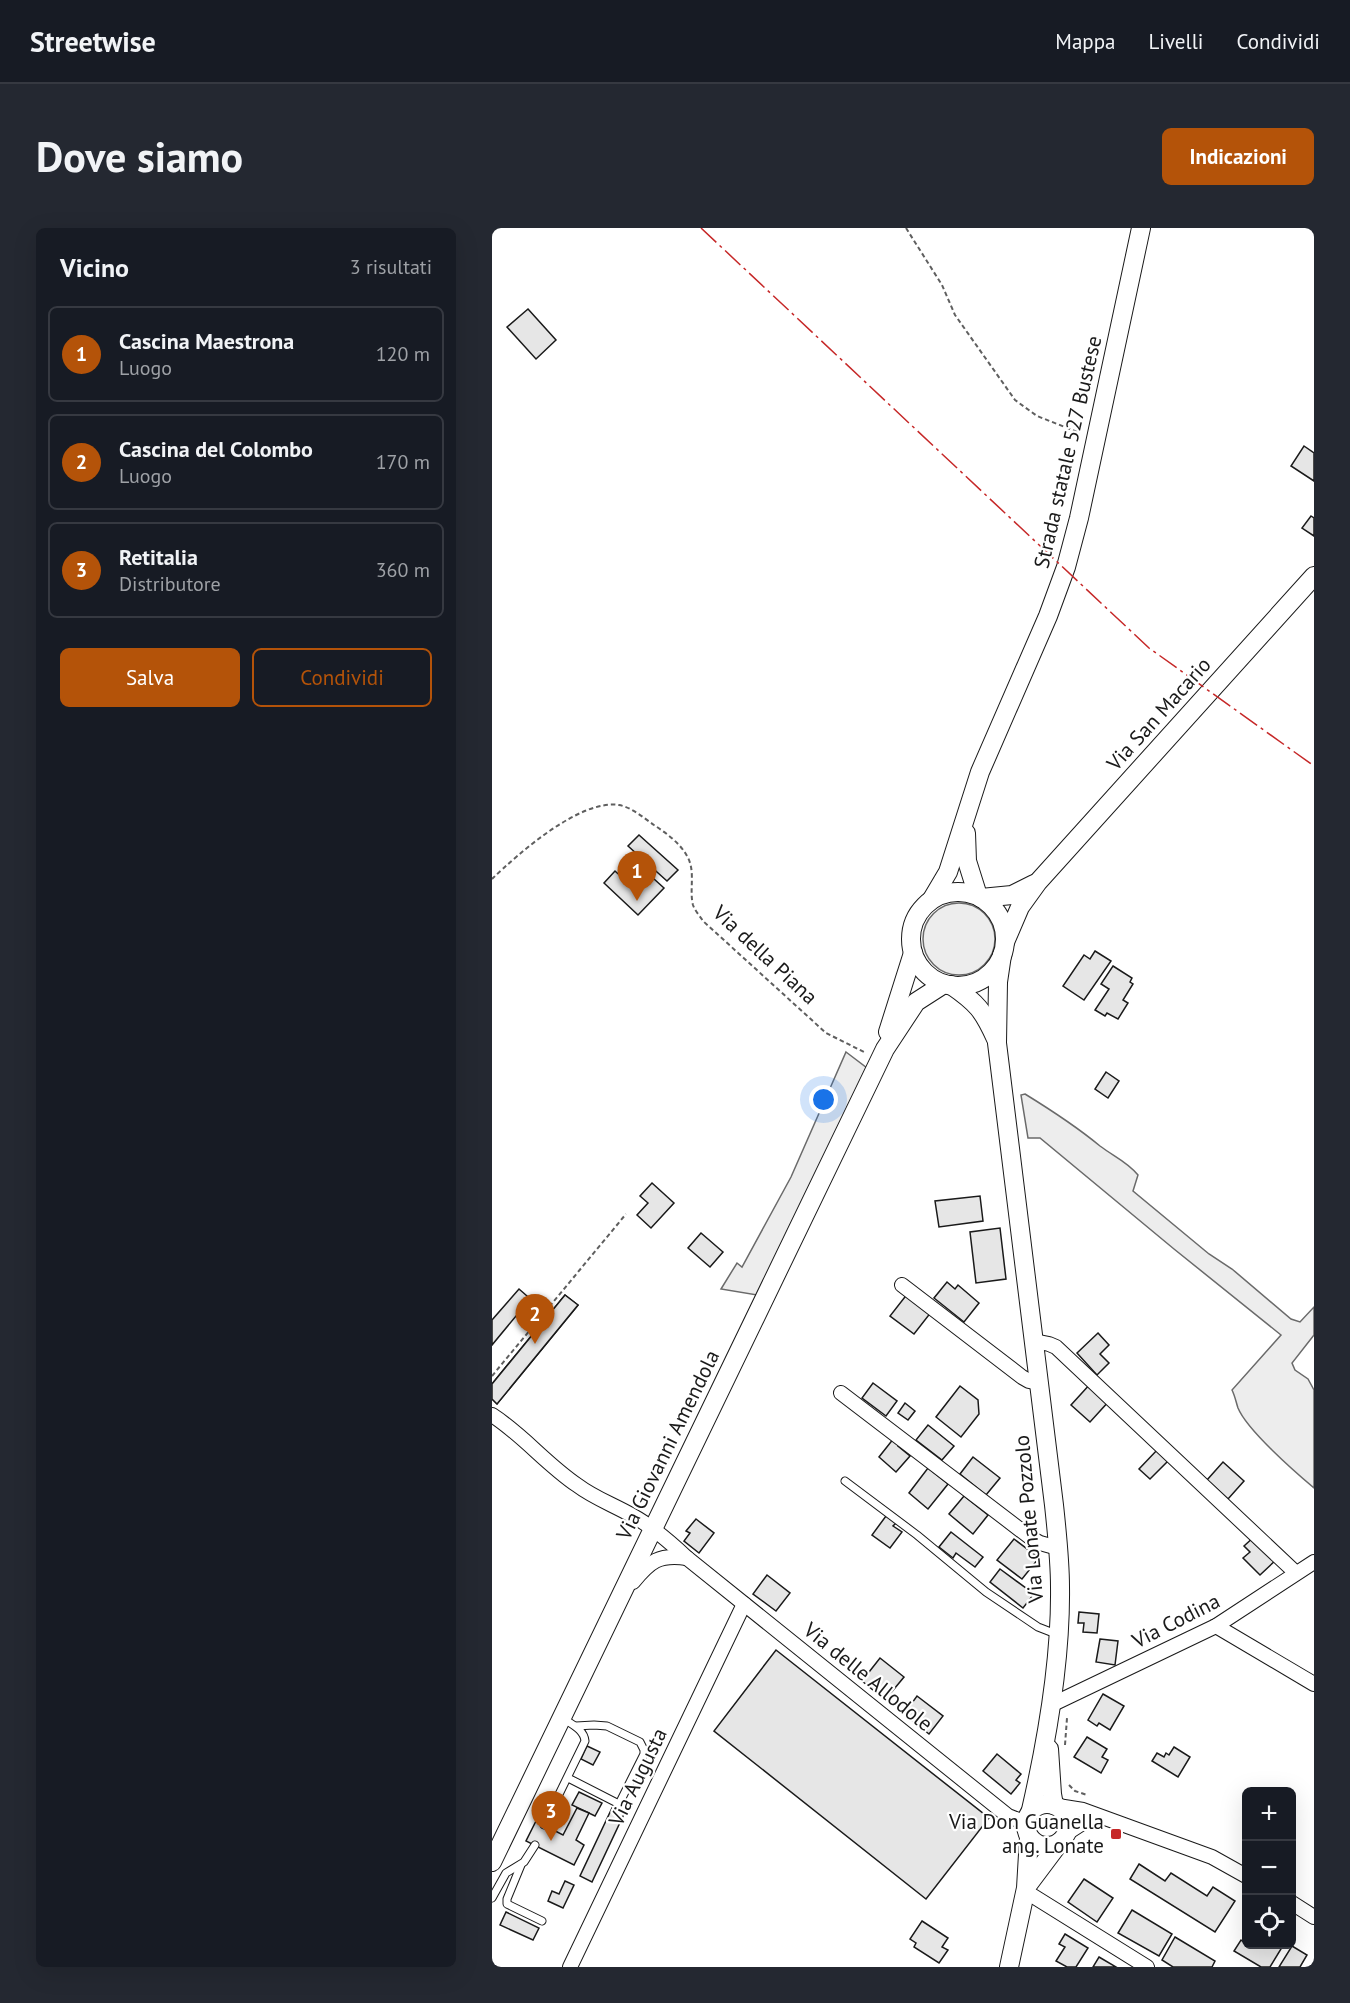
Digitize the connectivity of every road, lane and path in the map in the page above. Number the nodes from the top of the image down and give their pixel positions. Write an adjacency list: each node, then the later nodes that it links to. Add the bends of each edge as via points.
1 (906, 228): 3 (path, via 942,285 955,315 1015,400 1037,416)
2 (1141, 228): 3 (main road, Strada statale 527 Bustese)
3 (1096, 439): 5 (main road, Strada statale 527 Bustese, via 1066,567)
4 (1314, 576): 7 (main road, Via San Macario)
5 (967, 813): 8 (main road, via 967,861); 9 (main road, Strada statale 527 Bustese, via 948,872)
6 (492, 879): 14 (path, Via della Piana, via 564,821 598,805 620,805 672,837 688,857 693,906 703,921 826,1033)
7 (1038, 882): 8 (main road, via 1012,895); 10 (main road, Via San Macario, via 1020,907)
8 (980, 897): 9 (main road, via 950,892); 10 (main road, via 1000,918)
9 (932, 899): 11 (main road, via 914,923)
10 (1003, 948): 12 (main road, via 996,966 987,975 976,982); 13 (main road, via 998,982)
11 (913, 953): 12 (main road, via 925,972); 14 (main road)
12 (948, 985): 13 (main road, via 983,1012); 14 (main road, via 923,996 913,1006)
13 (998, 1043): 17 (main road, Via Lonate Pozzolo)
14 (882, 1054): 23 (main road, Via Giovanni Amendola)
15 (626, 1214): 18 (path)
16 (902, 1285): 19 (street, via 1022,1377)
17 (1034, 1341): 19 (main road, Via Lonate Pozzolo); 27 (street, via 1056,1347)
18 (492, 1376)
19 (1039, 1383): 24 (main road, Via Lonate Pozzolo)
20 (842, 1393): 24 (street, via 1031,1539)
21 (492, 1415): 23 (street, Via delle Allodole, via 570,1480)
22 (845, 1481): 31 (lane, via 986,1592 1041,1629)
23 (652, 1529): 25 (street, Via delle Allodole); 29 (main road, Via Giovanni Amendola)
24 (1058, 1548): 31 (main road, Via Lonate Pozzolo)
25 (687, 1558): 28 (street, Via delle Allodole); 29 (street, via 664,1557 649,1564)
26 (1314, 1562): 27 (street, Via Codina)
27 (1296, 1573): 30 (street, Via Codina)
28 (744, 1604): 43 (street, Via delle Allodole, via 1008,1816); 55 (street, Via Augusta)
29 (608, 1620): 35 (main road, Via Giovanni Amendola)
30 (1216, 1626): 32 (street); 33 (street, Via Codina)
31 (1058, 1634): 33 (main road, Via Lonate Pozzolo)
32 (1314, 1684)
33 (1051, 1705): 36 (main road, Via Lonate Pozzolo)
34 (1067, 1718): 37 (path)
35 (569, 1722): 38 (lane, via 585,1736 585,1741); 38 (lane, via 607,1726 640,1742 644,1754 619,1804); 47 (main road, Via Giovanni Amendola)
36 (1048, 1729): 41 (main road); 43 (main road)
37 (1065, 1748)
38 (568, 1778): 44 (lane)
39 (1066, 1782): 40 (path)
40 (1090, 1797)
41 (1056, 1805): 42 (street); 43 (main road, via 1044,1803); 45 (main road, via 1067,1816)
42 (1100, 1818): 45 (street, via 1084,1822); 49 (street, via 1212,1857)
43 (1029, 1823): 45 (main road, via 1040,1845 1047,1846); 50 (main road)
44 (544, 1826)
45 (1063, 1837): 50 (main road)
46 (534, 1845): 48 (lane)
47 (492, 1862)
48 (521, 1865): 51 (lane, via 506,1873); 54 (lane, via 507,1904)
49 (1242, 1873)
50 (1025, 1889): 56 (main road); 57 (street)
51 (492, 1898)
52 (1296, 1906): 53 (street)
53 (1314, 1917)
54 (542, 1922)
55 (570, 1967)
56 (1009, 1967)
57 (1147, 1967)

